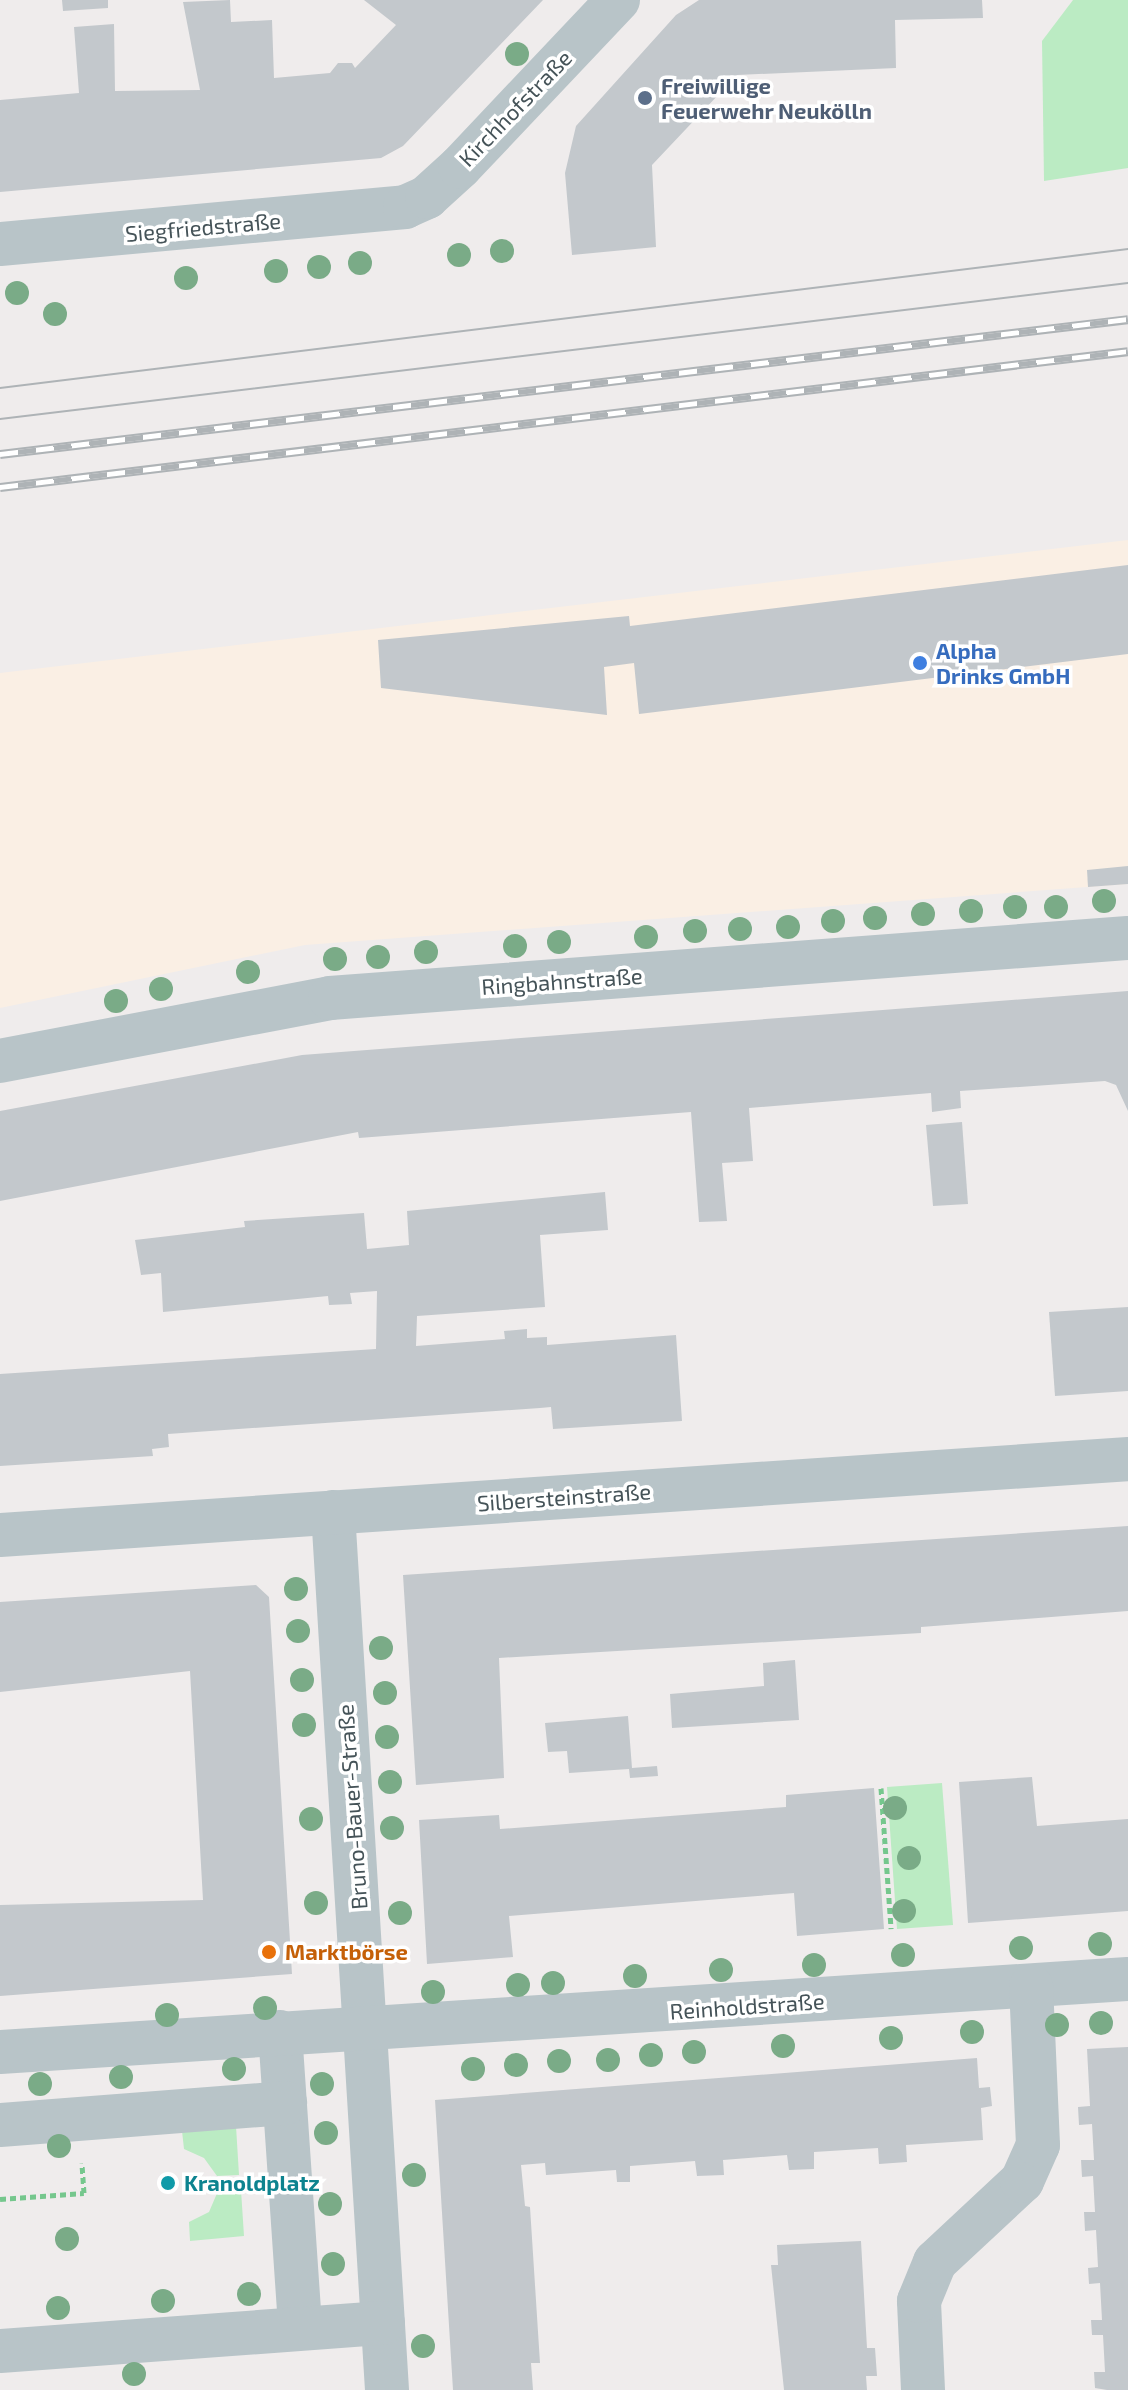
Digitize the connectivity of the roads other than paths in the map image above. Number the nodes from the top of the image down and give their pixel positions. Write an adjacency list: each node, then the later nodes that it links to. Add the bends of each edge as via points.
1 (618, 0): 2 (street, Kirchhofstraße, via 460,167 427,197)
2 (405, 207): 3 (street, Siegfriedstraße)
3 (0, 244)
4 (1128, 938): 5 (street, Ringbahnstraße, via 330,998)
5 (0, 1061)
6 (1128, 1459): 7 (street, Silbersteinstraße)
7 (333, 1512): 8 (street, Silbersteinstraße); 12 (street, Bruno-Bauer-Straße)
8 (0, 1535)
9 (1128, 1979): 10 (street, Reinholdstraße)
10 (1031, 1986): 12 (street, Reinholdstraße); 20 (street, via 1038,2145 1022,2181 935,2262 919,2301)
11 (280, 2032): 12 (street); 13 (street); 14 (street)
12 (366, 2033): 16 (street, Bruno-Bauer-Straße)
13 (0, 2052)
14 (285, 2103): 15 (street); 17 (street)
15 (0, 2125)
16 (383, 2323): 17 (street); 19 (street, Bruno-Bauer-Straße)
17 (300, 2328): 18 (street)
18 (0, 2351)
19 (387, 2390)
20 (923, 2390)

